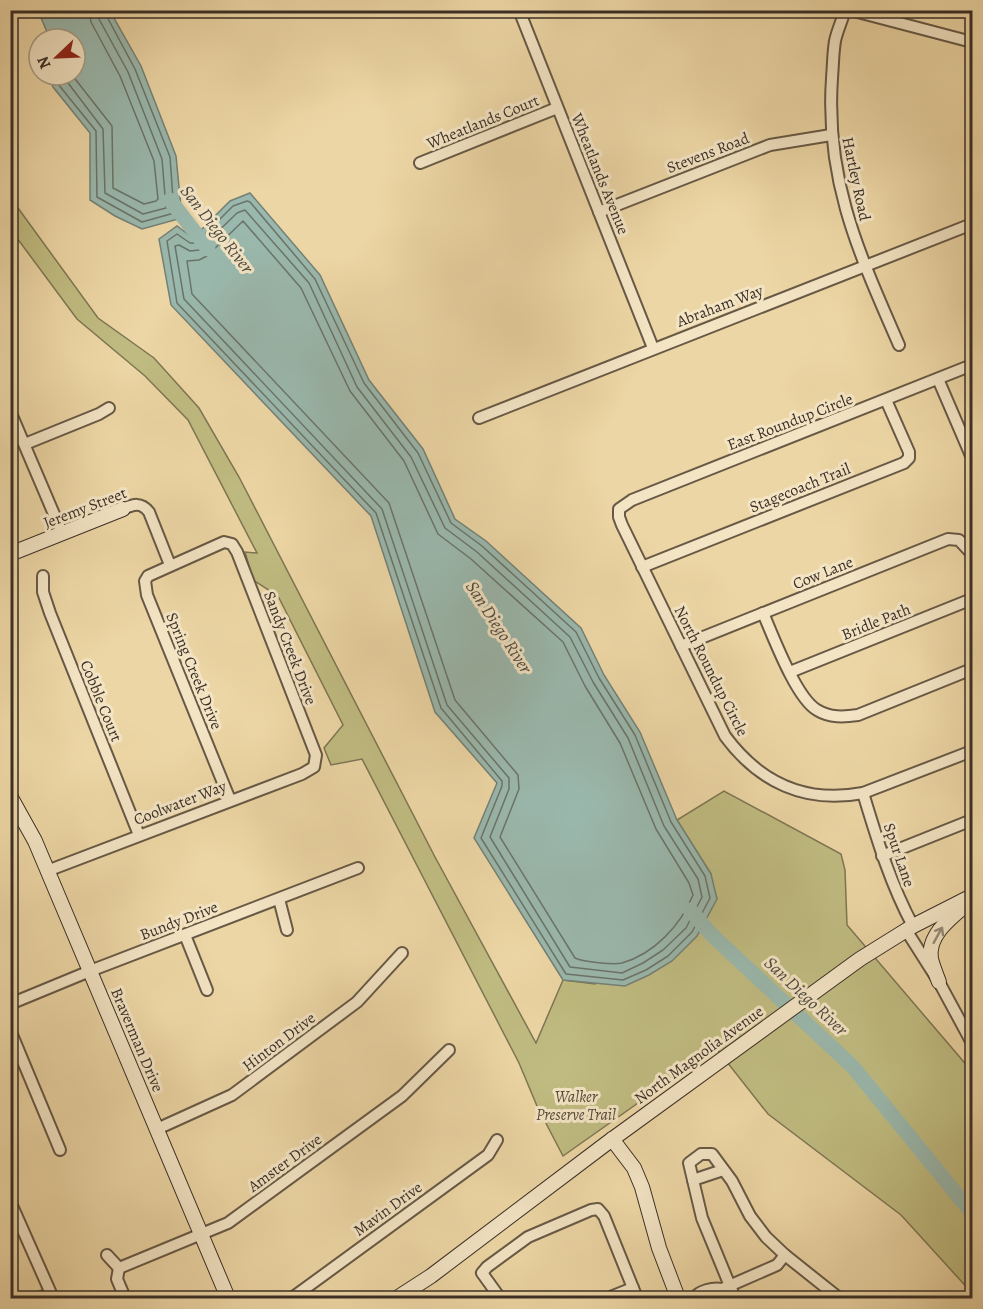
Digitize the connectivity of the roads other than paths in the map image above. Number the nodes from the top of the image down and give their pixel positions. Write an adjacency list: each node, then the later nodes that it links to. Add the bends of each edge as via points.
1 (519, 10): 5 (street, Wheatlands Avenue)
2 (845, 10): 6 (street, Hartley Road, via 835,40)
3 (850, 10): 4 (street)
4 (972, 42)
5 (557, 108): 7 (street, Wheatlands Court); 8 (street, Wheatlands Avenue)
6 (831, 135): 8 (street, Stevens Road, via 770,145); 10 (street, Hartley Road, via 846,216)
7 (420, 164)
8 (598, 212): 12 (street, Wheatlands Avenue)
9 (972, 224): 10 (street, Abraham Way)
10 (865, 265): 11 (street, Hartley Road); 12 (street, Abraham Way)
11 (898, 345)
12 (653, 348): 18 (street, Abraham Way)
13 (972, 365): 14 (street, East Roundup Circle)
14 (938, 379): 15 (street, East Roundup Circle); 19 (street)
15 (886, 400): 22 (street, East Roundup Circle); 28 (street, Stagecoach Trail, via 909,452 904,463)
16 (109, 408): 20 (street)
17 (10, 411): 20 (street)
18 (479, 418)
19 (967, 436): 21 (street)
20 (25, 444): 24 (street)
21 (972, 458)
22 (619, 508): 28 (street, North Roundup Circle, via 619,517)
23 (123, 509): 24 (street, Jeremy Street); 27 (street, Jeremy Street, via 144,506)
24 (62, 533): 25 (street, Jeremy Street)
25 (10, 554)
26 (972, 554): 31 (street, Cow Lane, via 959,540 948,539)
27 (170, 565): 36 (street, Sandy Creek Drive, via 225,542 232,544); 39 (street, Spring Creek Drive, via 148,576 147,595)
28 (642, 567): 32 (street, North Roundup Circle)
29 (43, 576): 41 (street, Cobble Court, via 50,613)
30 (972, 599): 34 (street, Bridle Path)
31 (762, 613): 32 (street, Cow Lane); 34 (street)
32 (681, 646): 37 (street, North Roundup Circle, via 725,736 754,768 794,790 820,796)
33 (972, 669): 34 (street, via 846,717 816,710 805,700)
34 (790, 672)
35 (972, 751): 37 (street, North Roundup Circle)
36 (316, 755): 39 (street, Coolwater Way, via 314,766 302,774)
37 (863, 793): 42 (street, Spur Lane)
38 (10, 796): 44 (street, Braverman Drive)
39 (230, 800): 41 (street, Coolwater Way)
40 (972, 820): 42 (street)
41 (139, 835): 44 (street, Coolwater Way)
42 (882, 856): 47 (street, Spur Lane)
43 (358, 868): 46 (street, Bundy Drive)
44 (47, 871): 51 (street, Braverman Drive)
45 (972, 898): 47 (street, North Magnolia Avenue); 52 (street, one-way to 45, via 931,957 934,940)
46 (279, 899): 48 (street); 49 (street, Bundy Drive)
47 (909, 928): 52 (street, Spur Lane); 59 (street, North Magnolia Avenue, via 860,959)
48 (287, 930)
49 (185, 935): 51 (street, Bundy Drive); 53 (street)
50 (402, 953): 58 (street, Hinton Drive, via 357,1002 232,1095)
51 (90, 971): 54 (street, Bundy Drive); 58 (street, Braverman Drive)
52 (939, 982): 56 (street, Spur Lane)
53 (207, 990)
54 (10, 1004)
55 (10, 1030): 61 (street)
56 (972, 1043)
57 (448, 1050): 65 (street, Amster Drive, via 402,1096 228,1223)
58 (157, 1129): 65 (street, Braverman Drive)
59 (612, 1139): 76 (street, North Magnolia Avenue); 80 (street, via 634,1168 642,1187)
60 (497, 1140): 75 (street, Mavin Drive, via 488,1155)
61 (60, 1150)
62 (723, 1170): 63 (street); 63 (street, via 707,1153 689,1163); 66 (street, via 750,1216)
63 (693, 1180): 69 (street)
64 (10, 1201): 71 (street)
65 (201, 1234): 68 (street, Amster Drive); 74 (street, Braverman Drive)
66 (785, 1255): 69 (street, via 777,1265); 84 (street)
67 (107, 1256): 68 (street)
68 (119, 1268): 73 (street, via 117,1279)
69 (726, 1287): 81 (street, via 715,1287); 82 (street); 83 (street)
70 (633, 1288): 77 (street, via 598,1209 528,1237 487,1267 482,1273); 78 (street); 79 (street)
71 (52, 1296): 72 (street)
72 (37, 1299)
73 (125, 1299)
74 (228, 1299)
75 (292, 1299)
76 (397, 1299)
77 (500, 1299)
78 (608, 1299)
79 (637, 1299)
80 (678, 1299)
81 (694, 1299)
82 (709, 1299)
83 (735, 1299)
84 (839, 1299)

